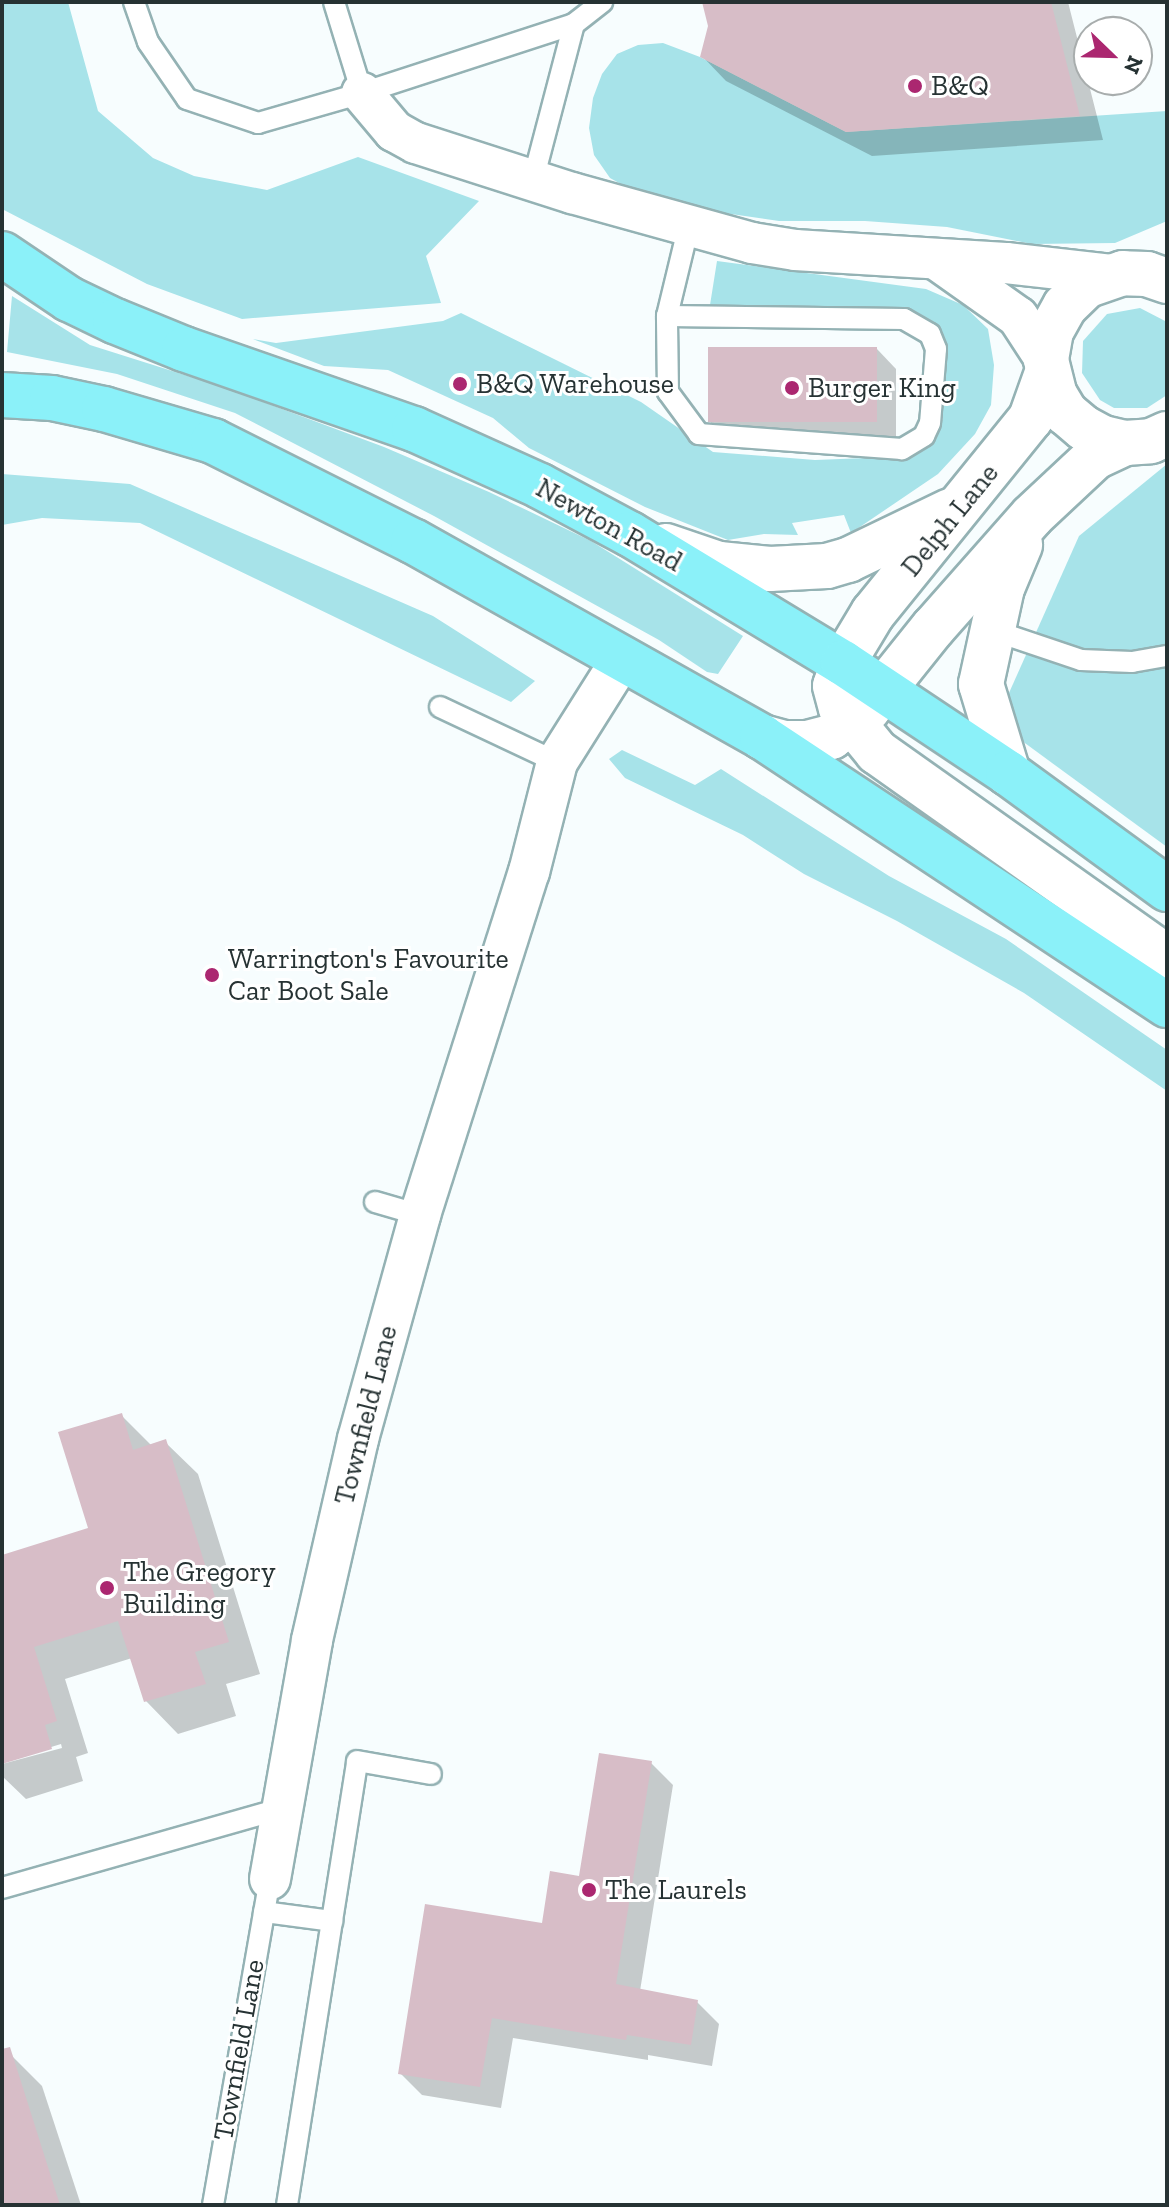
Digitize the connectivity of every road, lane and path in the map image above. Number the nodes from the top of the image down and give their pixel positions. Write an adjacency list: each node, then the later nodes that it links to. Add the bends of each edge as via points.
1 (134, 2): 5 (lane, via 148,42 187,99 258,123)
2 (334, 2): 5 (lane)
3 (602, 2): 4 (lane)
4 (574, 24): 5 (lane); 6 (lane)
5 (362, 93): 6 (street, via 394,131 416,143)
6 (533, 180): 7 (street)
7 (689, 225): 10 (street, via 795,250); 13 (lane)
8 (1167, 252): 11 (street)
9 (2, 254): 20 (main road, Newton Road, via 69,299 115,321 414,429)
10 (936, 259): 11 (street); 14 (street, via 1018,317)
11 (1118, 274): 12 (street, via 1147,274); 14 (street, Delph Lane, via 1086,286 1065,306 1051,331)
12 (1167, 281)
13 (667, 316): 13 (lane, via 904,319 930,334 936,349 930,423 924,436 902,449 699,434 668,392)
14 (1047, 367): 17 (street, via 1066,413 1103,438); 18 (street, Delph Lane, via 1031,418)
15 (2, 395): 23 (main road, via 104,409 213,441 413,541)
16 (1167, 434): 17 (street, Delph Lane)
17 (1125, 443): 19 (street, Delph Lane, via 1095,457)
18 (964, 504): 20 (street, via 827,566 770,569 719,564); 24 (street, Delph Lane, via 873,613)
19 (1032, 516): 21 (street, via 1002,588); 25 (street, Delph Lane)
20 (630, 534): 24 (main road, Newton Road)
21 (992, 630): 22 (lane, via 1081,660 1132,662); 30 (street, via 981,684)
22 (1167, 656)
23 (623, 657): 28 (main road); 29 (street, Townfield Lane)
24 (843, 663): 25 (main road, Newton Road); 27 (street, via 835,686)
25 (883, 689): 27 (street, Delph Lane); 30 (main road, Newton Road)
26 (440, 707): 29 (lane)
27 (851, 723): 28 (street, Delph Lane, via 831,737 807,743); 32 (street, via 877,752)
28 (762, 737): 33 (main road)
29 (557, 762): 35 (street, Townfield Lane, via 529,872)
30 (1008, 773): 31 (main road, Newton Road)
31 (1167, 889)
32 (1167, 957)
33 (1167, 1005)
34 (375, 1202): 35 (lane)
35 (420, 1215): 37 (street, Townfield Lane, via 354,1454 312,1640)
36 (431, 1774): 40 (lane, via 357,1761)
37 (283, 1808): 38 (lane); 39 (street, Townfield Lane)
38 (2, 1888)
39 (267, 1895): 40 (lane); 41 (lane, Townfield Lane)
40 (332, 1921): 42 (lane)
41 (213, 2205)
42 (287, 2205)

